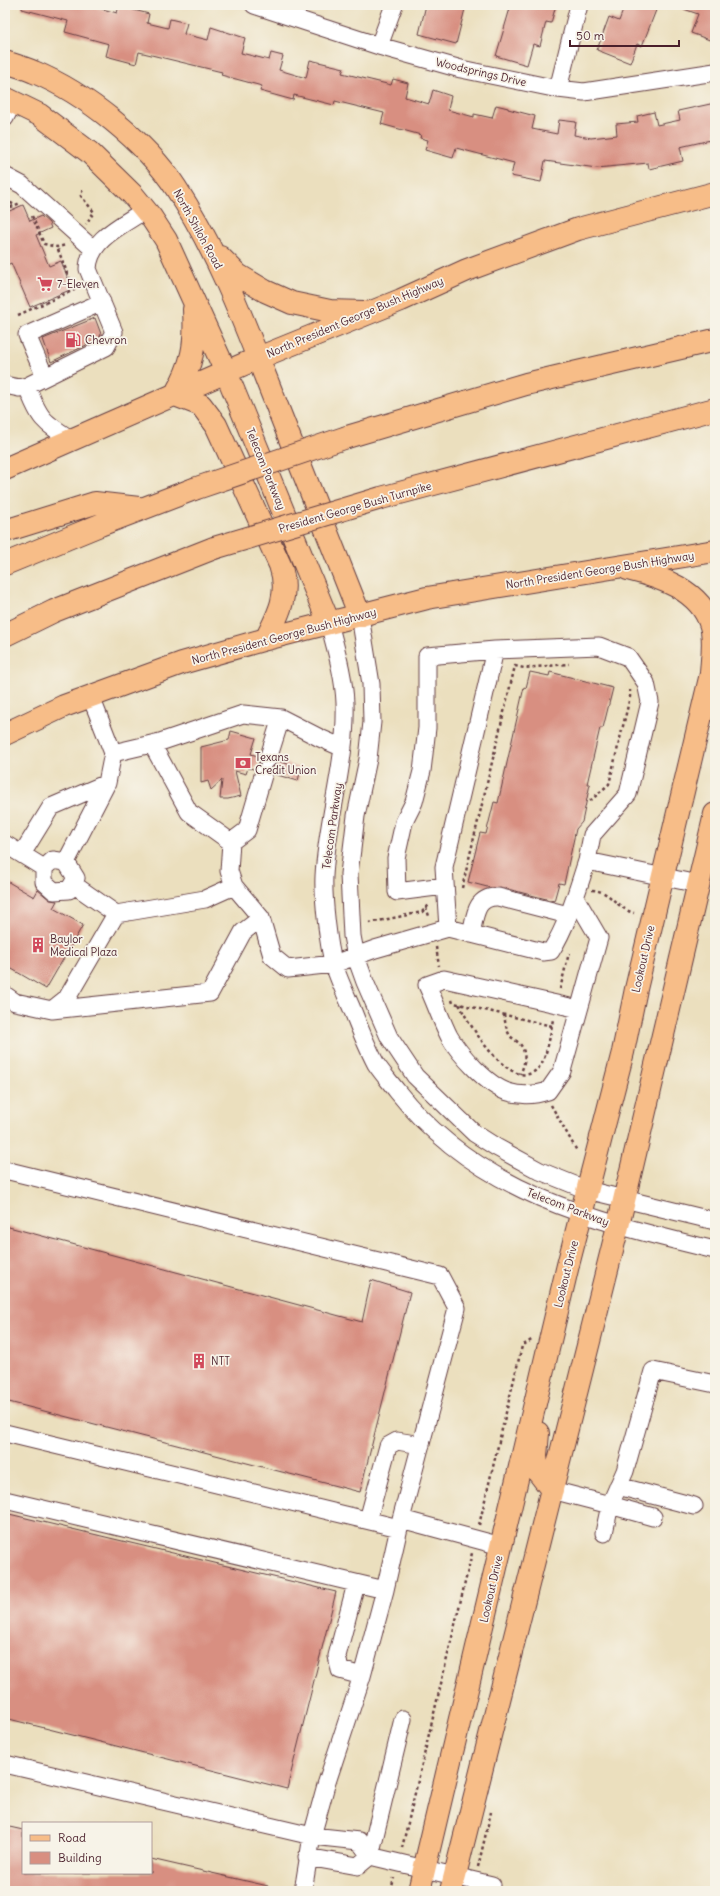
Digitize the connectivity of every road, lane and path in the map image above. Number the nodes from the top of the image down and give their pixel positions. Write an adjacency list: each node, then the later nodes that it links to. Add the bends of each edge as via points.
1 (254, 5): 4 (street, Woodsprings Drive)
2 (394, 5): 4 (street)
3 (579, 5): 7 (street)
4 (379, 46): 7 (street, Woodsprings Drive, via 461,69)
5 (5, 62): 20 (main road, North Shiloh Road, via 34,72 65,88 132,138 175,187)
6 (715, 72): 7 (street, Woodsprings Drive, via 584,92)
7 (558, 89)
8 (8, 106): 16 (main road, via 40,115 89,152 114,175)
9 (5, 176): 22 (street, via 22,184)
10 (84, 190): 18 (path, via 80,196 94,212)
11 (715, 193): 25 (main road, North President George Bush Highway, via 578,229 467,270)
12 (5, 200): 14 (path)
13 (25, 201): 14 (path)
14 (16, 205): 15 (path)
15 (5, 210)
16 (145, 210): 22 (street); 24 (main road, via 172,251)
17 (30, 213): 21 (path, via 44,244)
18 (83, 228)
19 (70, 242): 21 (path, via 65,247)
20 (207, 243): 25 (main road, via 238,275 292,303 330,310); 28 (main road, North Shiloh Road, via 242,316)
21 (57, 248): 26 (path, via 74,290)
22 (93, 249): 23 (street, via 88,269)
23 (102, 302): 30 (street, via 114,332 106,347); 30 (street, via 27,335)
24 (194, 302): 29 (main road); 33 (main road, via 193,357)
25 (371, 312): 28 (main road, North President George Bush Highway)
26 (18, 315)
27 (715, 340): 37 (main road, bridge, via 526,384 347,437)
28 (258, 358): 29 (main road, North President George Bush Highway); 42 (main road, Telecom Parkway)
29 (226, 372): 33 (main road, North President George Bush Highway); 43 (main road, Telecom Parkway)
30 (45, 377): 32 (street)
31 (5, 385): 32 (street, via 18,388)
32 (27, 386): 35 (street, via 35,408 46,424)
33 (175, 394): 35 (main road, North President George Bush Highway); 45 (main road, via 201,406 216,425 285,578 279,615)
34 (708, 411): 44 (main road, President George Bush Turnpike, bridge, via 381,498 214,548 54,611)
35 (72, 440): 36 (main road, North President George Bush Highway)
36 (5, 469)
37 (142, 508): 38 (main road, via 95,503); 40 (main road)
38 (5, 531)
39 (715, 551): 41 (main road, North President George Bush Highway)
40 (5, 564)
41 (623, 567): 42 (main road, North President George Bush Highway, via 427,598); 49 (main road, via 672,583 695,600 711,626 713,642)
42 (360, 616): 43 (main road, North President George Bush Highway); 85 (street, Telecom Parkway, via 371,684 372,722 349,874 352,936)
43 (329, 624): 45 (main road, North President George Bush Highway); 55 (street, Telecom Parkway, via 341,670 344,696)
44 (5, 634)
45 (266, 639): 51 (main road, North President George Bush Highway, via 182,663)
46 (495, 650): 63 (street, via 599,646 628,657 646,683 650,702 628,794 592,835); 70 (street, via 444,866); 70 (street, via 427,656 427,728 422,772 414,802 404,822 396,858 397,892)
47 (715, 657): 49 (main road, Lookout Drive)
48 (576, 664): 71 (path, via 524,668 515,666)
49 (710, 679): 66 (main road, Lookout Drive)
50 (628, 684): 58 (path, via 630,697 609,784)
51 (91, 696): 53 (main road, North President George Bush Highway); 56 (street)
52 (281, 718): 54 (street, via 243,714); 55 (street); 60 (street, via 247,830)
53 (5, 734)
54 (152, 744): 56 (street); 60 (street, via 189,812)
55 (343, 748): 86 (street, Telecom Parkway, via 324,879)
56 (113, 753): 57 (street)
57 (107, 783): 62 (street, via 50,807); 64 (street)
58 (590, 801)
59 (715, 814): 68 (main road)
60 (231, 842): 69 (street, via 229,871)
61 (5, 844): 62 (street)
62 (22, 854): 65 (street)
63 (587, 861): 66 (street); 72 (street)
64 (66, 862): 65 (street, via 53,860); 67 (street, via 76,878)
65 (44, 868): 67 (street, via 44,882 54,891 68,890)
66 (662, 878): 68 (street); 101 (main road, Lookout Drive, via 620,1067)
67 (73, 884): 76 (street)
68 (698, 884): 102 (main road)
69 (234, 886): 76 (street, via 205,899); 79 (street)
70 (444, 886): 81 (street)
71 (461, 891)
72 (582, 893): 75 (path, via 602,890 620,907); 77 (street); 92 (street, via 599,938)
73 (432, 903): 74 (path)
74 (426, 907): 78 (path); 80 (path, via 422,912)
75 (634, 913)
76 (116, 914): 93 (street, via 67,998)
77 (568, 915): 82 (street, via 551,951 543,952); 82 (street, via 490,897 483,900 479,906)
78 (429, 916)
79 (261, 918): 86 (street, via 272,956 288,969); 93 (street, via 243,932 210,993)
80 (369, 923)
81 (448, 928): 82 (street); 85 (street, via 375,948)
82 (471, 934)
83 (435, 945): 87 (path)
84 (570, 950): 90 (path)
85 (356, 957): 86 (street); 101 (street, Telecom Parkway, via 389,1036 415,1076 474,1133 540,1171)
86 (334, 964): 103 (street, Telecom Parkway, via 377,1064 420,1117 454,1148 489,1171 532,1195)
87 (440, 967)
88 (5, 995): 93 (street, via 14,1002)
89 (450, 996): 91 (path, via 453,1003)
90 (559, 996)
91 (459, 1004): 95 (path); 97 (path, via 487,1048 508,1069)
92 (579, 1009): 92 (street, via 562,1072 548,1090 523,1095 507,1092 484,1078 463,1054 450,1037 427,985 444,979)
93 (52, 1010)
94 (555, 1012): 96 (path)
95 (504, 1014): 96 (path); 97 (path, via 507,1030 524,1053 524,1064)
96 (552, 1026): 97 (path, via 541,1066 531,1073)
97 (520, 1074)
98 (547, 1099): 99 (path)
99 (577, 1151)
100 (5, 1170): 111 (street, via 440,1276 456,1308)
101 (587, 1190): 102 (street, Telecom Parkway); 103 (main road, Lookout Drive)
102 (624, 1199): 104 (street, Telecom Parkway); 105 (main road)
103 (581, 1214): 105 (street, Telecom Parkway); 109 (main road, Lookout Drive)
104 (715, 1221)
105 (618, 1226): 106 (street, Telecom Parkway); 113 (main road)
106 (715, 1250)
107 (535, 1338): 120 (path, via 522,1346)
108 (715, 1384): 112 (street, via 653,1371 626,1471)
109 (539, 1390): 113 (main road, via 536,1456 538,1472); 122 (main road, Lookout Drive)
110 (5, 1433): 118 (street)
111 (421, 1445): 118 (street, via 397,1441 388,1446); 119 (street)
112 (618, 1486): 115 (street); 116 (street)
113 (552, 1490): 115 (street); 135 (main road)
114 (5, 1500): 124 (street)
115 (610, 1505): 117 (street); 121 (street)
116 (694, 1506)
117 (653, 1517)
118 (368, 1520): 119 (street)
119 (400, 1523): 122 (street); 125 (street)
120 (479, 1526)
121 (604, 1533)
122 (502, 1546): 133 (main road, Lookout Drive)
123 (472, 1552): 130 (path)
124 (356, 1584): 125 (street); 126 (street, via 337,1656 340,1670)
125 (385, 1590): 126 (street)
126 (362, 1676): 129 (street)
127 (403, 1719): 131 (street)
128 (5, 1764): 129 (street)
129 (312, 1836): 131 (street, via 359,1841); 132 (street)
130 (404, 1840)
131 (370, 1856): 132 (street, via 358,1866); 133 (street)
132 (307, 1857): 137 (street)
133 (424, 1870): 135 (street); 139 (main road, Lookout Drive)
134 (394, 1880): 138 (path)
135 (453, 1884): 136 (street)
136 (492, 1885)
137 (303, 1891)
138 (391, 1891)
139 (419, 1891)

